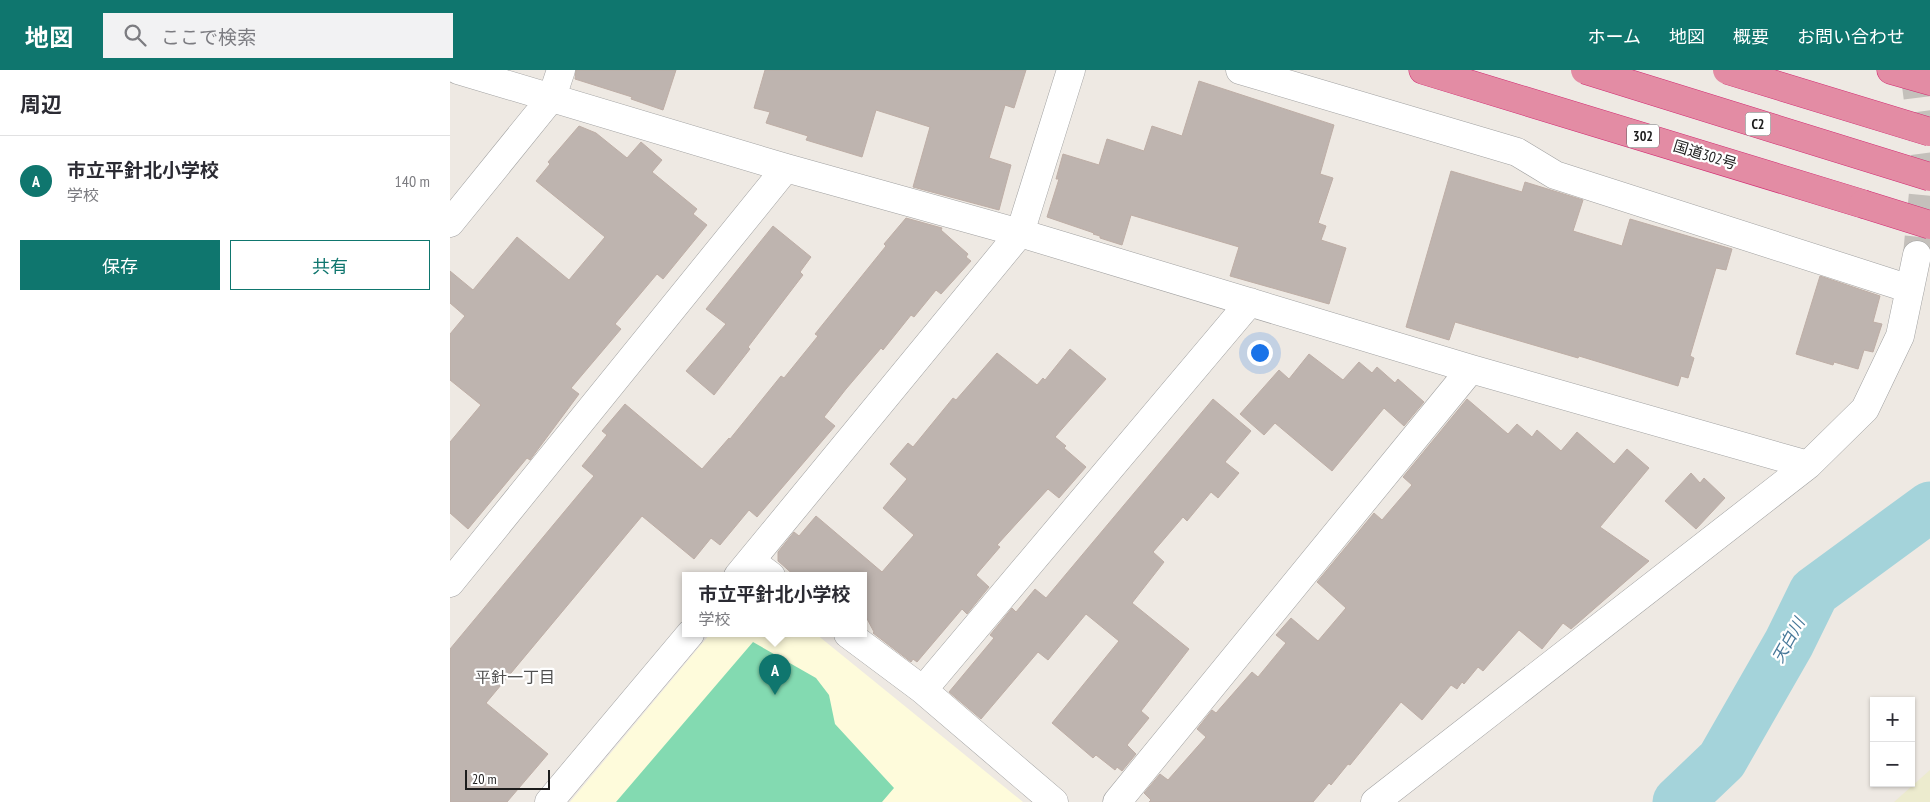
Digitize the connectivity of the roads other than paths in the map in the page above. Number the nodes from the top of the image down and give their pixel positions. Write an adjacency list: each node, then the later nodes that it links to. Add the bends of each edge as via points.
1 (458, 70): 10 (street)
2 (561, 70): 10 (street)
3 (1071, 70): 16 (street)
4 (1240, 70): 18 (street, via 1517,152 1555,175)
5 (1423, 70): 15 (highway, 国道302号 / 302, bridge)
6 (1585, 70): 13 (highway, C2, bridge)
7 (1727, 70): 11 (highway, bridge)
8 (1891, 70): 9 (highway)
9 (1927, 80)
10 (552, 97): 12 (street); 14 (street)
11 (1930, 132)
12 (786, 168): 16 (street); 23 (street)
13 (1930, 178)
14 (450, 223)
15 (1930, 225)
16 (1020, 233): 19 (street); 22 (street)
17 (1917, 255): 18 (street)
18 (1910, 289): 21 (street, via 1900,336 1865,409)
19 (1250, 302): 20 (street); 26 (street)
20 (1471, 369): 21 (street); 29 (street)
21 (1808, 464): 30 (street)
22 (754, 571)
23 (450, 583)
24 (687, 637): 27 (street)
25 (852, 637): 26 (street)
26 (923, 690): 28 (street)
27 (549, 802)
28 (1054, 802)
29 (1117, 802)
30 (1375, 802)

